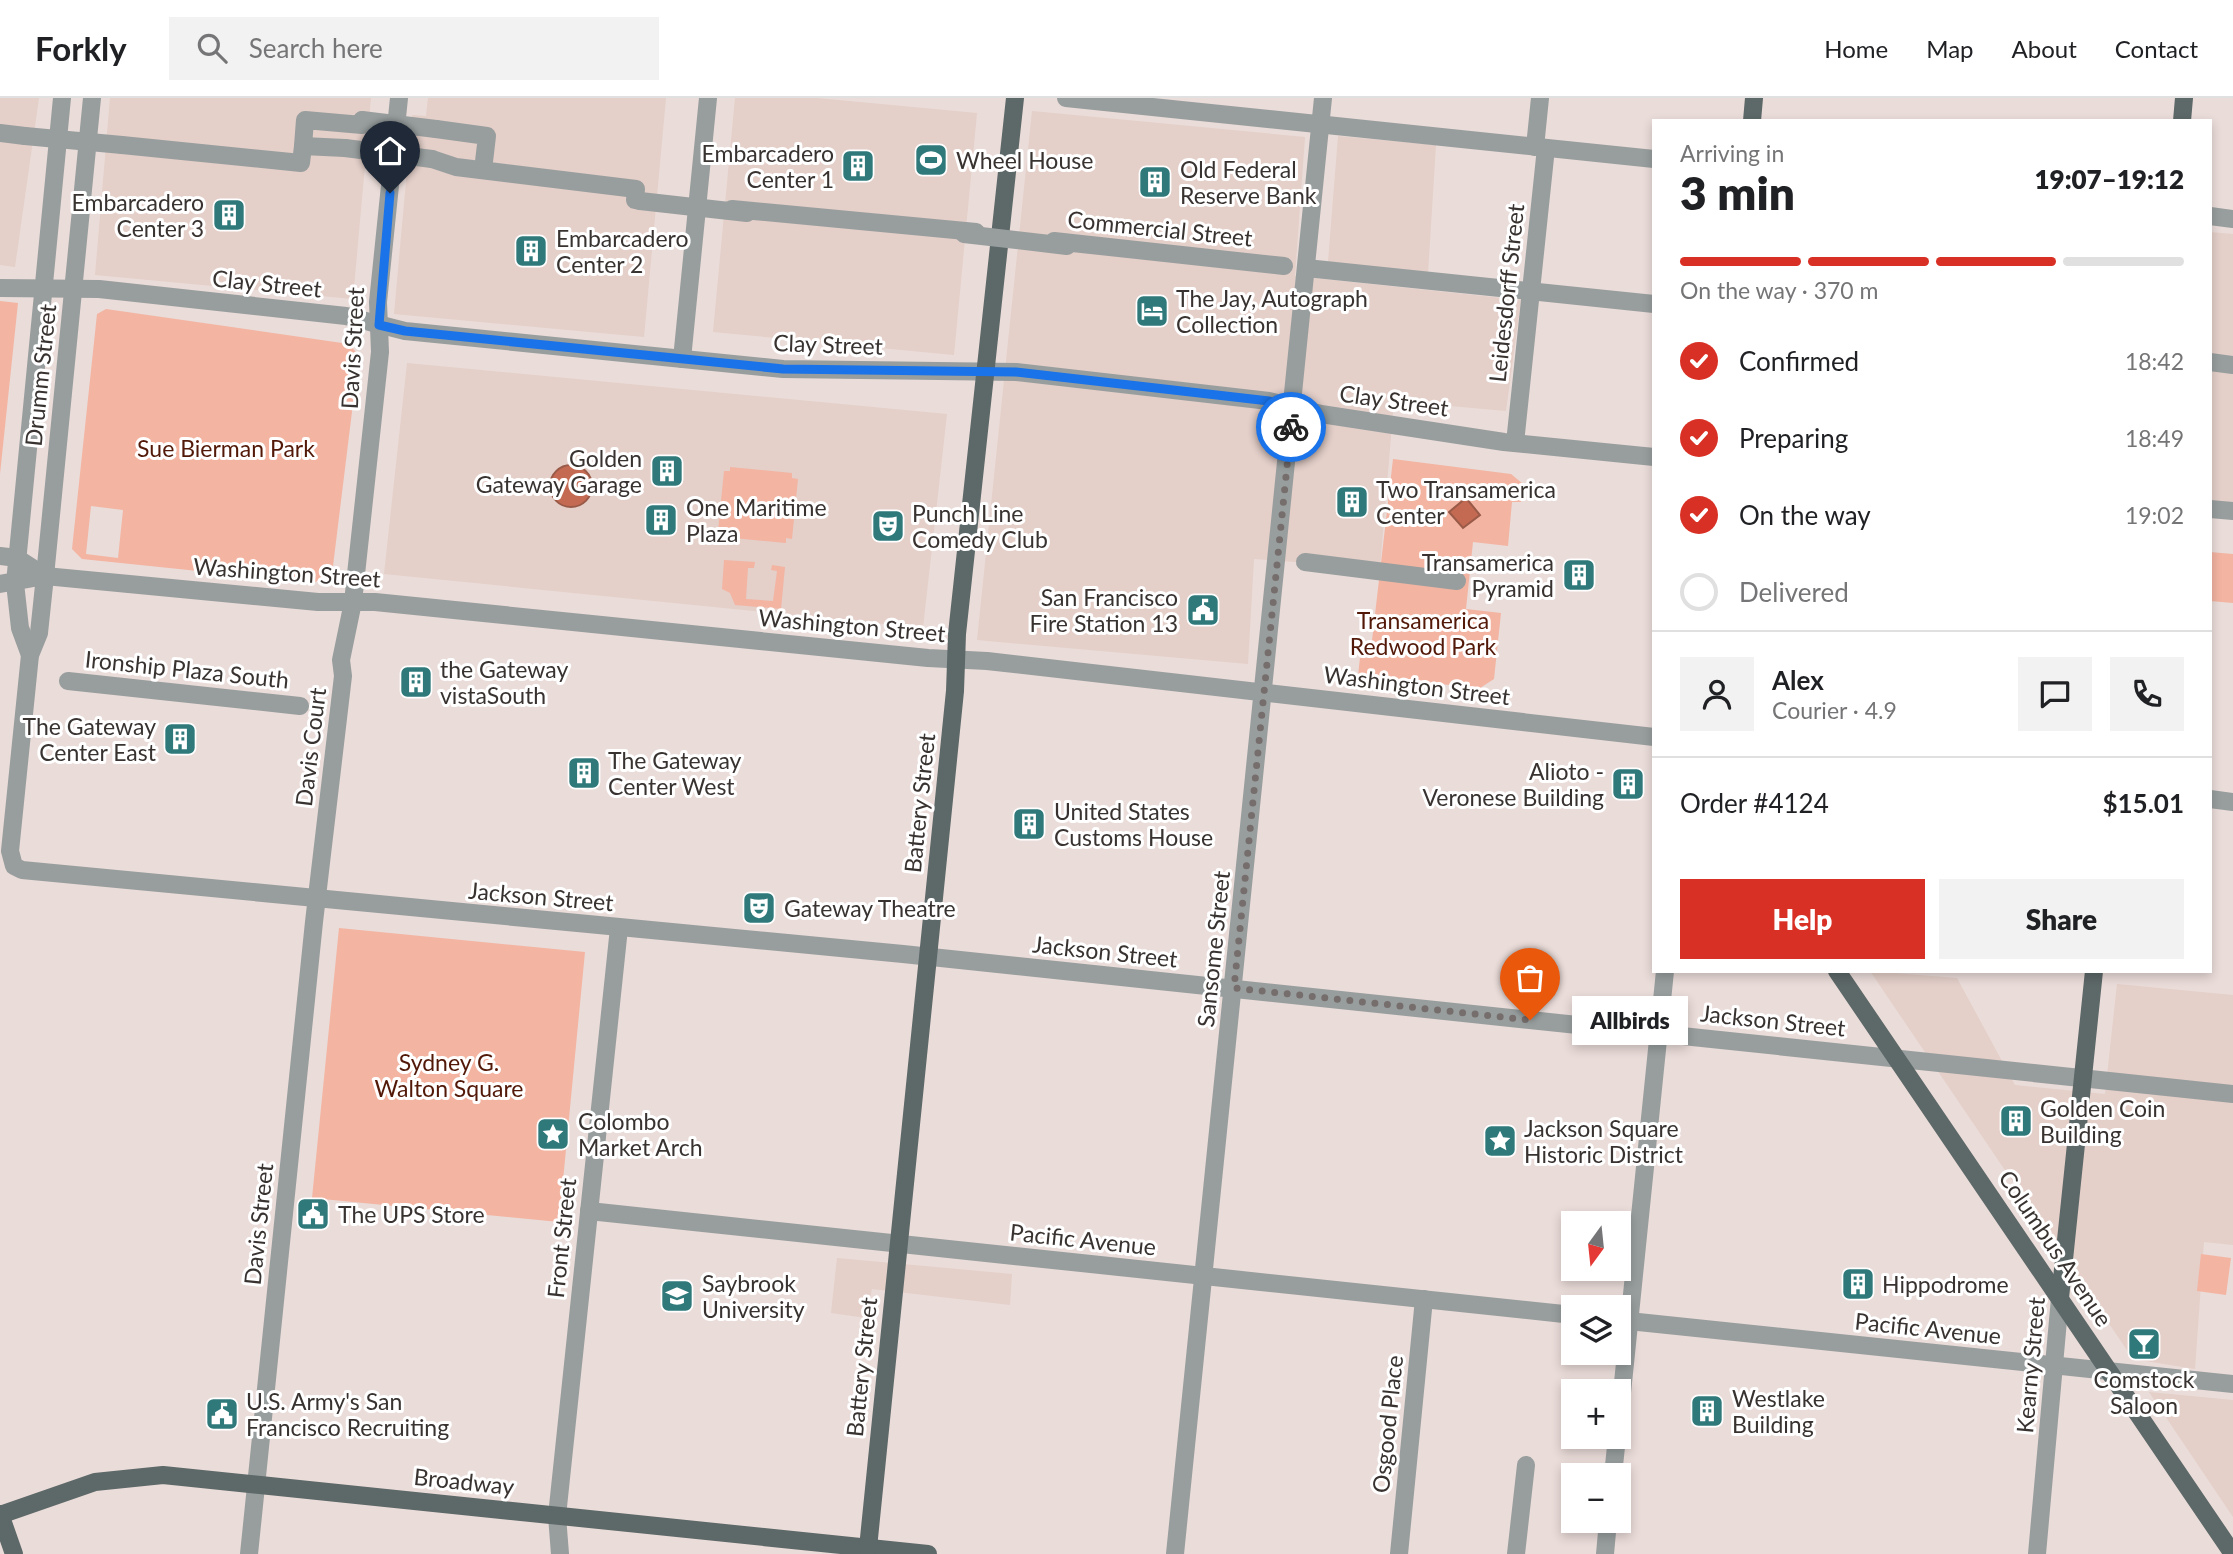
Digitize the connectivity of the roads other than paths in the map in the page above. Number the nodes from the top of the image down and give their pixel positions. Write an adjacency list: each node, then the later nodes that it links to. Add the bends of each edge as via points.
1 (62, 98): 29 (street, Drumm Street)
2 (92, 98): 28 (street, Drumm Street)
3 (399, 98): 32 (street, Davis Street)
4 (708, 98): 33 (street)
5 (1015, 98): 36 (main road, Battery Street)
6 (1066, 98): 13 (street)
7 (1324, 98): 13 (street, Sansome Street)
8 (1540, 98): 16 (street, Leidesdorff Street)
9 (1754, 98): 11 (main road)
10 (2184, 98): 12 (main road)
11 (1752, 119)
12 (2182, 119)
13 (1321, 125): 16 (street); 26 (street, Sansome Street)
14 (0, 133): 15 (street, bridge, via 301,163)
15 (303, 146): 18 (street, bridge, via 432,159); 18 (street, bridge, via 305,120 362,125 362,120 487,135)
16 (1541, 147): 17 (street); 30 (street, Leidesdorff Street)
17 (1652, 159)
18 (483, 170): 24 (street, bridge, via 636,189 635,200 640,201)
19 (728, 209): 22 (street)
20 (2212, 216): 21 (street)
21 (2233, 219)
22 (976, 232)
23 (1030, 239): 25 (street, Commercial Street)
24 (1059, 250)
25 (1284, 266)
26 (1306, 268): 30 (street); 37 (street, Sansome Street)
27 (0, 288): 29 (street, Clay Street)
28 (74, 290): 29 (street, Clay Street); 32 (street, Clay Street, via 346,316); 44 (street, Drumm Street)
29 (42, 291): 42 (street, Drumm Street)
30 (1531, 291): 31 (street); 38 (street, Leidesdorff Street)
31 (1652, 304)
32 (379, 325): 33 (street, Clay Street); 47 (street, Davis Street, via 380,352)
33 (681, 359): 36 (street, Clay Street, via 783,369)
34 (2212, 362): 35 (street)
35 (2233, 365)
36 (986, 372): 37 (street, Clay Street, via 1230,396); 49 (main road, Battery Street)
37 (1293, 407): 38 (street, Clay Street); 51 (street, Sansome Street)
38 (1515, 443): 39 (street, Clay Street)
39 (1652, 457)
40 (2212, 509): 41 (street)
41 (2233, 511)
42 (9, 557): 44 (street, Washington Street); 46 (street, Drumm Street)
43 (1305, 562): 45 (street)
44 (45, 576): 46 (street, Washington Street); 47 (street, Washington Street); 48 (street, Drumm Street, via 39,633)
45 (1457, 581)
46 (8, 583): 48 (street, Drumm Street)
47 (353, 602): 49 (street, Washington Street); 57 (street, Davis Court, via 341,660 343,676)
48 (30, 655): 56 (street, Drumm Street, via 10,851)
49 (956, 659): 51 (street, Washington Street); 59 (main road, Battery Street)
50 (68, 681): 52 (street, Ironship Plaza South)
51 (1264, 691): 53 (street, Washington Street); 63 (street, Sansome Street)
52 (300, 706)
53 (1652, 737)
54 (2212, 799): 55 (street)
55 (2233, 802)
56 (14, 866): 57 (street, Jackson Street, via 36,872)
57 (318, 898): 58 (street, Jackson Street); 80 (street, Davis Street)
58 (619, 928): 59 (street, Jackson Street); 68 (street, Front Street)
59 (928, 957): 63 (street, Jackson Street); 69 (main road, Battery Street)
60 (1665, 973): 64 (street)
61 (1838, 973): 65 (main road, Columbus Avenue)
62 (2094, 973): 66 (main road, Kearny Street)
63 (1234, 988): 64 (street, Jackson Street); 70 (street, Sansome Street)
64 (1658, 1033): 65 (street, Jackson Street); 71 (street)
65 (1896, 1057): 66 (street, Jackson Street); 72 (main road, Columbus Avenue)
66 (2083, 1078): 67 (street, Jackson Street); 72 (main road, Kearny Street)
67 (2233, 1094)
68 (589, 1211): 69 (street, Pacific Avenue); 82 (street, Front Street)
69 (898, 1245): 70 (street, Pacific Avenue); 84 (main road, Battery Street)
70 (1203, 1276): 73 (street, Pacific Avenue); 89 (street, Sansome Street)
71 (1627, 1295)
72 (2060, 1298): 76 (street, Kearny Street); 77 (main road, Columbus Avenue)
73 (1424, 1299): 74 (street, Pacific Avenue); 90 (street, Osgood Place)
74 (1561, 1314)
75 (1631, 1321): 76 (street, Pacific Avenue)
76 (2056, 1366): 77 (street, Pacific Avenue); 93 (street, Kearny Street)
77 (2110, 1371): 78 (street, Pacific Avenue); 94 (main road, Columbus Avenue)
78 (2233, 1384)
79 (1526, 1465): 91 (street)
80 (256, 1485): 81 (main road, Broadway, via 163,1475 117,1478); 82 (main road, Broadway); 86 (street, Davis Street)
81 (0, 1515): 85 (main road)
82 (557, 1516): 84 (main road, Broadway); 87 (street, Front Street)
83 (1607, 1533): 92 (street)
84 (867, 1551): 88 (main road, Broadway)
85 (14, 1554)
86 (249, 1554)
87 (560, 1554)
88 (928, 1554)
89 (1175, 1554)
90 (1399, 1554)
91 (1516, 1554)
92 (1605, 1554)
93 (2037, 1554)
94 (2233, 1554)

